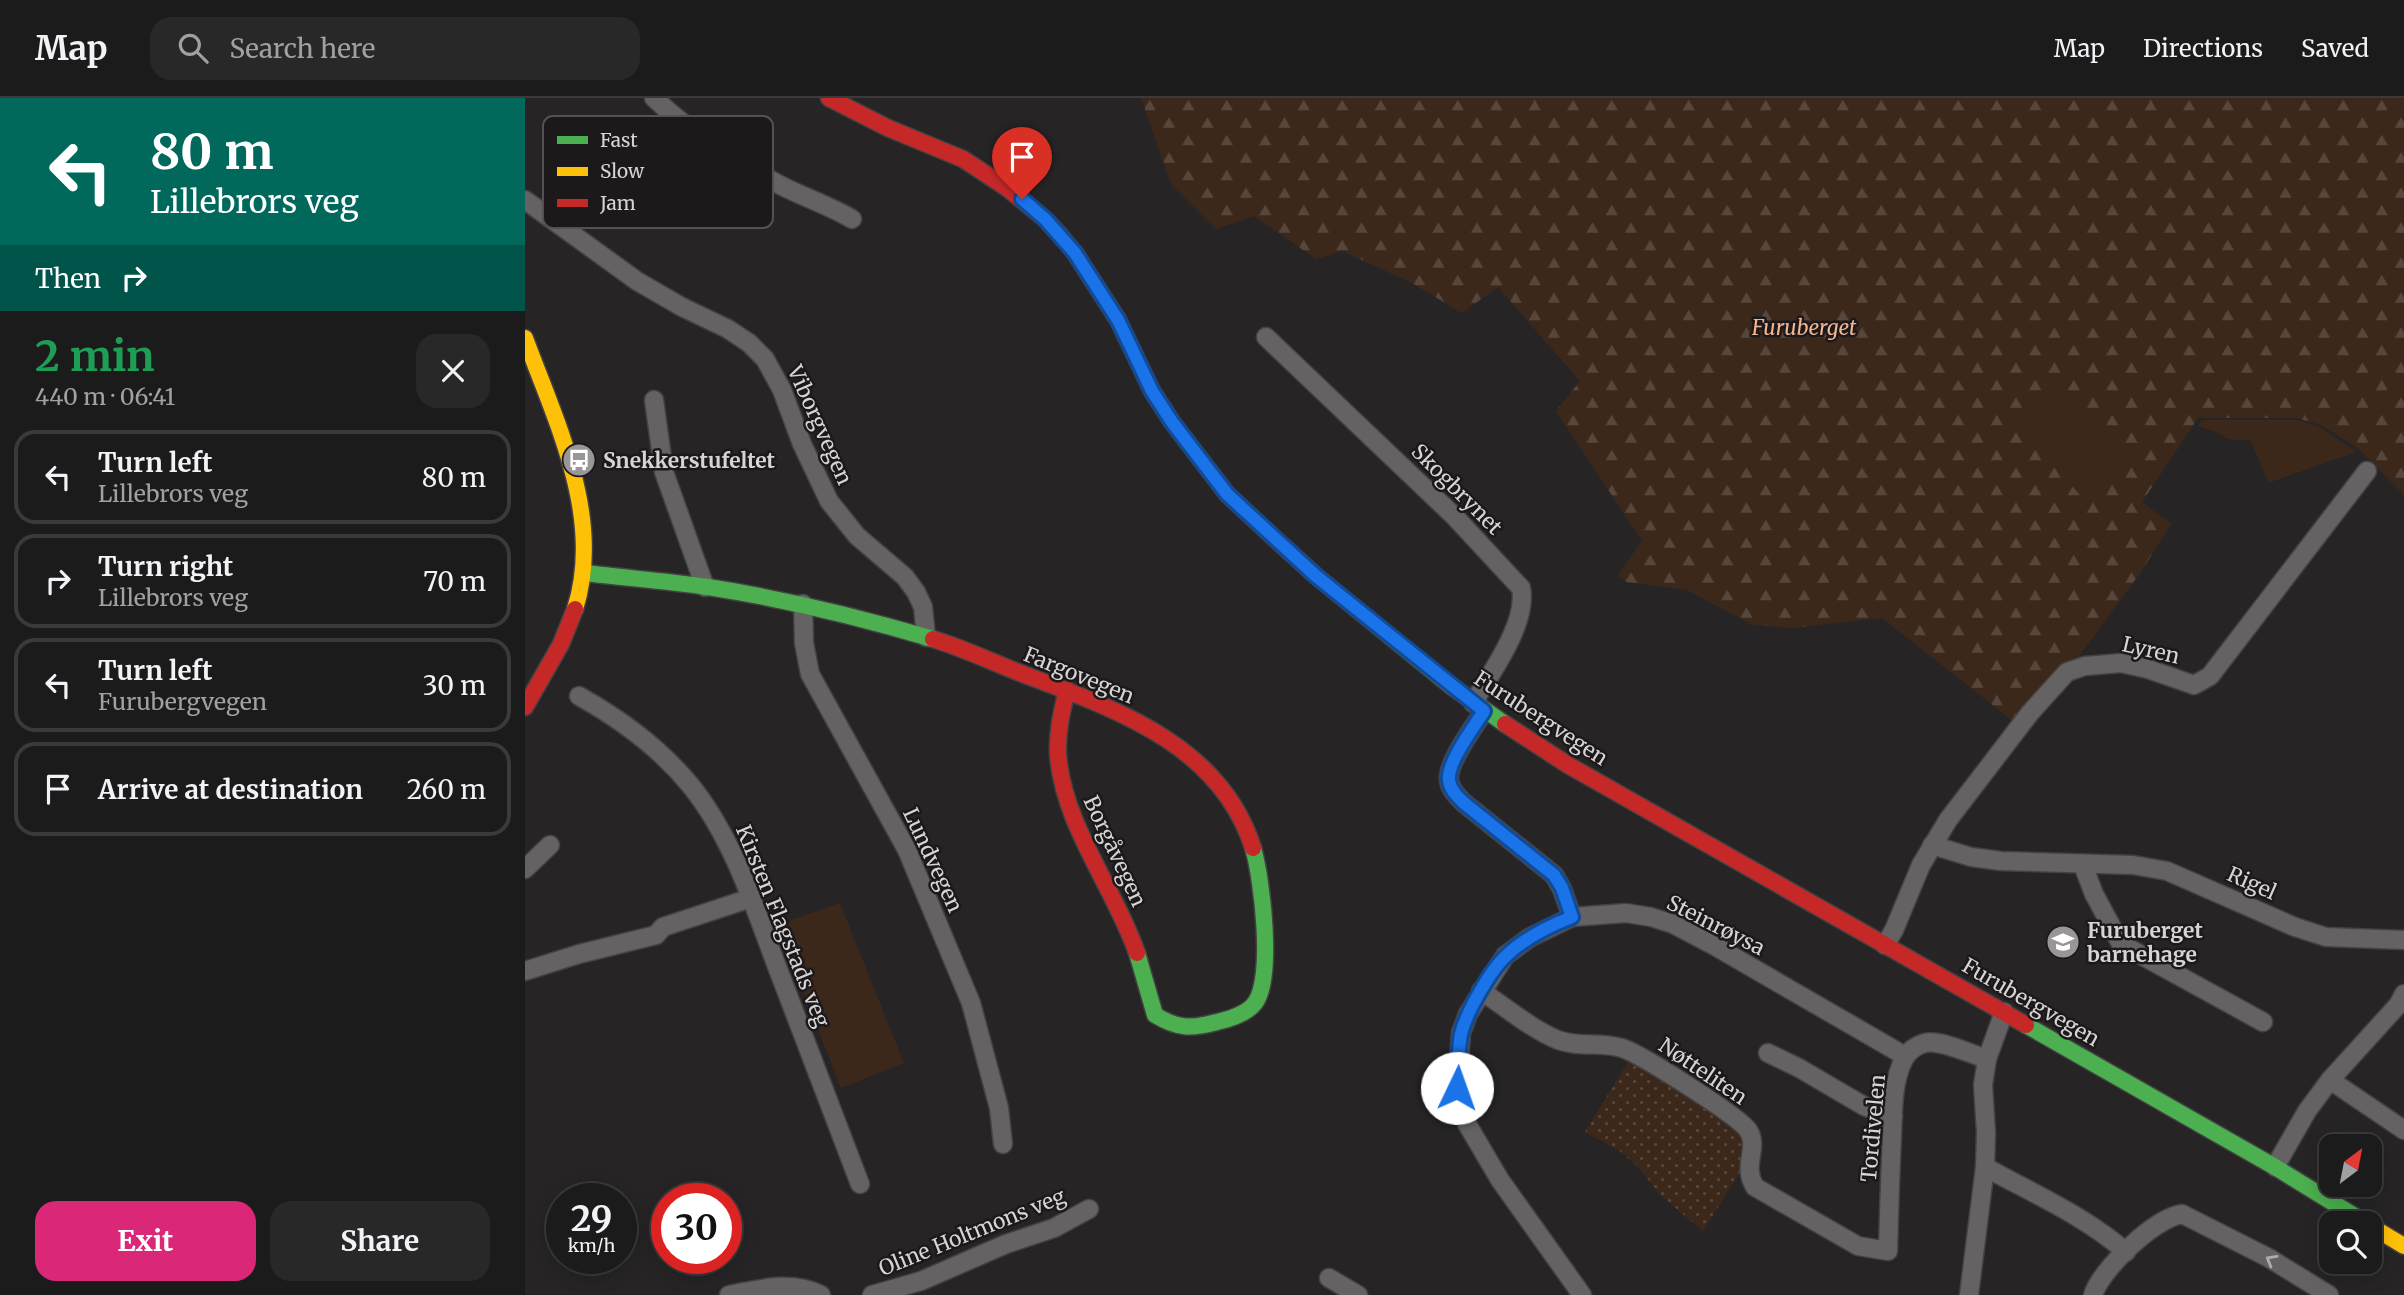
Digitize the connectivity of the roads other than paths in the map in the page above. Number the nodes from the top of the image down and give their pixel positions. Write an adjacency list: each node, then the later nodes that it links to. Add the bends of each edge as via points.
1 (654, 98): 3 (street)
2 (829, 98): 20 (main road, Furubergvegen, via 963,159 1045,219 1075,253 1118,320 1152,391 1227,494 1316,576)
3 (676, 116)
4 (773, 180): 7 (street)
5 (525, 200): 6 (street, Viborgvegen)
6 (543, 213)
7 (852, 219)
8 (564, 228): 16 (street, Viborgvegen, via 637,281 728,329 765,359 829,501 857,536 916,592 923,607)
9 (1266, 337): 20 (street, Skogbrynet, via 1455,517 1521,588 1521,614)
10 (525, 338): 13 (main road, via 578,497)
11 (654, 400): 14 (street, via 664,472)
12 (2367, 471): 22 (street, Lyren, via 2210,676 2194,685 2121,663 2067,672 2030,713)
13 (585, 573): 14 (main road, Fargovegen); 19 (main road, via 552,665)
14 (705, 587): 15 (main road, Fargovegen)
15 (803, 604): 16 (main road, Fargovegen); 41 (street, Lundvegen, via 810,674 907,850 971,1003 999,1108)
16 (926, 637): 17 (main road, Fargovegen)
17 (1067, 690): 33 (main road, Borgåvegen, via 1059,727 1063,789 1129,933 1155,1015); 33 (main road, Fargovegen, via 1162,733 1185,751 1223,786 1240,814 1258,864 1266,970 1254,1005 1229,1019 1189,1027)
18 (579, 696): 25 (street, Kirsten Flagstads veg, via 640,735 692,787 718,827)
19 (525, 707)
20 (1479, 707): 26 (street, Skogbrynet, via 1449,782 1464,803 1554,875); 28 (main road, Furubergvegen, via 1579,772)
21 (550, 845): 24 (street)
22 (1932, 845): 23 (street, Rigel, via 2001,861); 28 (street, Lyren)
23 (2083, 864): 27 (street, Rigel, via 2167,871 2326,937); 34 (street, via 2121,944)
24 (525, 869)
25 (751, 898): 29 (street, via 663,927 656,935); 44 (street, Kirsten Flagstads veg)
26 (1572, 917): 30 (street, Steinrøysa, via 1505,956); 36 (street, Steinrøysa, via 1626,913 1673,925)
27 (2404, 940)
28 (1885, 945): 32 (main road, Furubergvegen)
29 (525, 971)
30 (1481, 991): 49 (street, Nøtteliten, via 1560,1041 1612,1045 1647,1060 1748,1130 1752,1142 1749,1177 1755,1187 1858,1246); 56 (street, Steinrøysa, via 1461,1033 1457,1088 1467,1124 1500,1180)
31 (2402, 1003): 38 (street)
32 (2004, 1012): 37 (street); 43 (main road, Furubergvegen)
33 (1165, 1021)
34 (2263, 1022)
35 (1768, 1053): 39 (street)
36 (1905, 1056): 37 (street, Tordivelen, via 1929,1042); 39 (street, Tordivelen)
37 (1987, 1059): 42 (street, via 1983,1085)
38 (2330, 1080): 40 (street); 43 (street)
39 (1893, 1117): 49 (street, Tordivelen)
40 (2404, 1129)
41 (1003, 1144)
42 (1985, 1167): 50 (street); 57 (street)
43 (2275, 1167): 46 (main road, Furubergvegen)
44 (860, 1184)
45 (1089, 1209): 54 (street, Oline Holtmons veg, via 1054,1228 921,1281)
46 (2347, 1211)
47 (2382, 1233): 48 (main road, Furubergvegen)
48 (2404, 1246)
49 (1888, 1251)
50 (2126, 1252): 58 (street, via 2101,1277); 59 (street, one-way to 50, via 2182,1214 2172,1216)
51 (1329, 1278): 55 (street)
52 (729, 1295): 53 (street, via 789,1286)
53 (821, 1295)
54 (872, 1295)
55 (1358, 1295)
56 (1582, 1295)
57 (1969, 1295)
58 (2093, 1295)
59 (2329, 1295)

